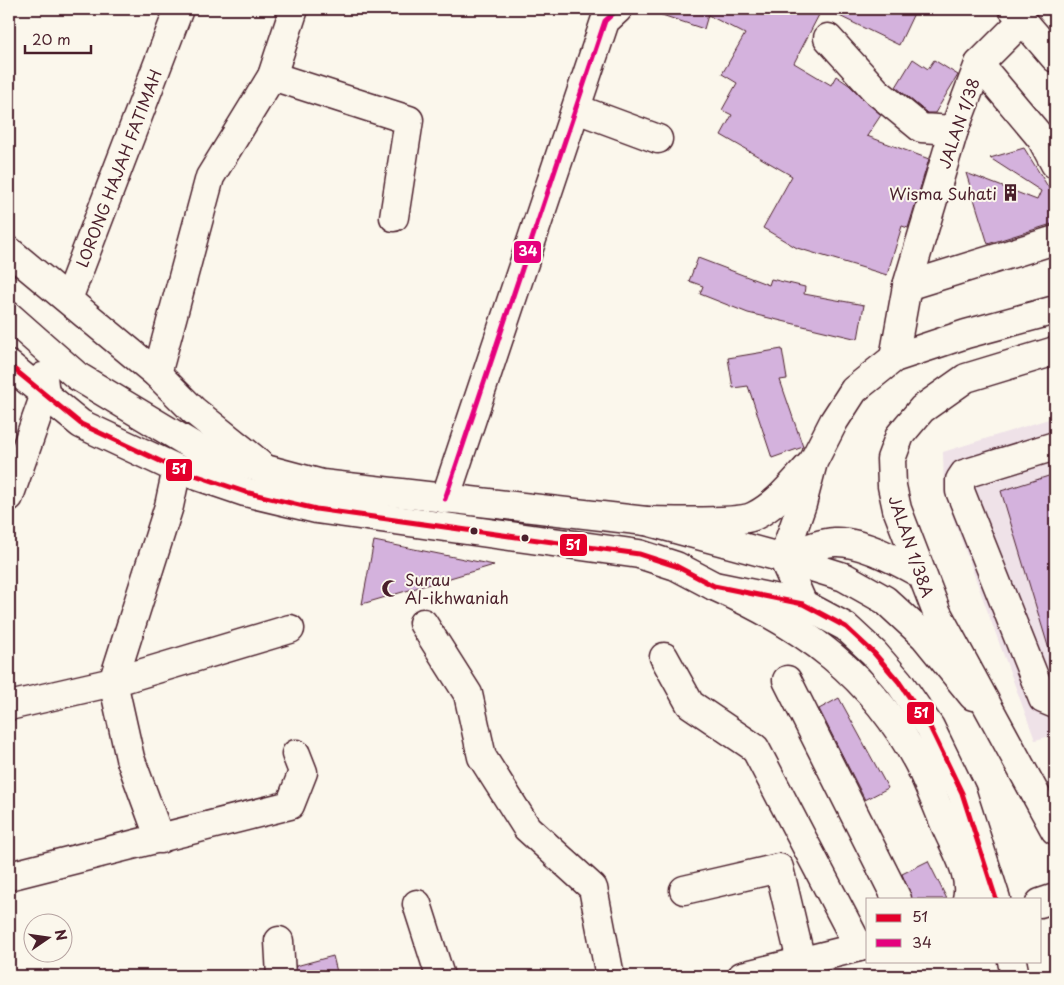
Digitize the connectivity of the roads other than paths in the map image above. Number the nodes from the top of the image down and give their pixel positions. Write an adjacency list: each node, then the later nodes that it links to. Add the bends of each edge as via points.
1 (179, 9): 17 (street, LORONG HAJAH FATIMAH)
2 (294, 9): 8 (street)
3 (618, 9): 9 (street, via 605,21)
4 (1018, 15): 6 (street); 7 (street, JALAN 1/38)
5 (828, 38): 10 (street, via 876,91 921,128)
6 (1055, 58)
7 (979, 64): 10 (street, JALAN 1/38); 12 (street, via 1041,138)
8 (272, 76): 13 (street, via 409,120); 24 (street, via 210,177)
9 (577, 109): 11 (street); 32 (street)
10 (954, 130): 16 (street, JALAN 1/38)
11 (658, 139)
12 (1055, 164)
13 (394, 217)
14 (1055, 240): 16 (street)
15 (9, 251): 17 (street)
16 (907, 286): 22 (street, JALAN 1/38)
17 (68, 299): 24 (street)
18 (1055, 310): 22 (street)
19 (9, 316): 29 (street, via 77,376 145,418 205,453)
20 (9, 324): 25 (street, via 39,364)
21 (1055, 351): 35 (street, JALAN 1/38A, via 966,378 922,409 900,435 892,459 892,486)
22 (894, 358): 28 (street, via 854,390 834,420)
23 (9, 365): 25 (street)
24 (157, 374): 29 (street, via 193,410)
25 (45, 394): 26 (street); 30 (street, via 82,424)
26 (17, 444): 31 (street)
27 (1055, 446): 43 (street, via 964,474 960,480 960,491 1043,699)
28 (813, 462): 33 (street, via 778,499 753,517); 34 (street)
29 (264, 467): 32 (street, via 322,484)
30 (176, 469): 36 (street, via 245,492 316,509 639,554 676,566); 42 (street, via 169,506)
31 (9, 497)
32 (445, 499): 33 (street)
33 (646, 521): 34 (street)
34 (784, 558): 35 (street, via 818,545 848,543 897,560); 37 (street); 45 (street, via 844,577 885,600 948,663)
35 (921, 574): 45 (street, JALAN 1/38A, via 937,613)
36 (714, 586): 37 (street); 52 (street, via 760,606 825,648 879,704 919,764 966,873)
37 (803, 604): 53 (street, via 846,627 874,653 930,726 962,793)
38 (424, 623): 63 (street, via 468,694 482,757 527,828 593,888)
39 (290, 628): 42 (street)
40 (664, 657): 58 (street, via 690,704 756,748)
41 (787, 680): 51 (street)
42 (113, 682): 44 (street); 48 (street, via 130,758)
43 (1055, 704)
44 (9, 706)
45 (1001, 733): 47 (street)
46 (296, 754): 48 (street, via 303,772 290,805)
47 (1055, 830)
48 (160, 839): 49 (street)
49 (9, 876)
50 (684, 890): 59 (street, via 779,868)
51 (896, 898)
52 (967, 898)
53 (996, 898)
54 (1055, 898): 55 (street)
55 (1042, 902)
56 (417, 904): 62 (street)
57 (279, 941): 61 (street)
58 (863, 946): 59 (street)
59 (801, 961): 64 (street)
60 (1012, 962): 65 (street)
61 (280, 976)
62 (440, 976)
63 (610, 976)
64 (742, 976)
65 (1015, 976)

